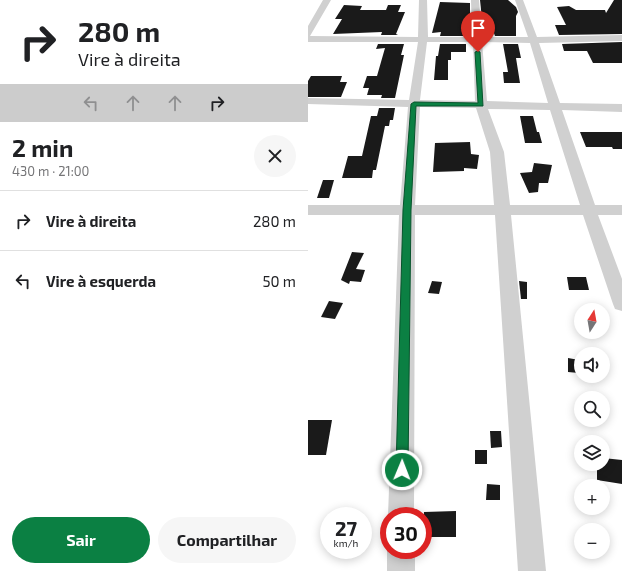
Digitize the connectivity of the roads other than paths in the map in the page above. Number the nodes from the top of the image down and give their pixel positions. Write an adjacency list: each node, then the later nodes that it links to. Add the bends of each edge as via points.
1 (327, 0): 5 (street)
2 (424, 0): 8 (street)
3 (475, 0): 9 (street)
4 (519, 0): 10 (street)
5 (308, 34)
6 (622, 38): 10 (street)
7 (308, 39): 8 (street)
8 (423, 39): 9 (street); 12 (street)
9 (477, 39): 10 (street); 13 (street)
10 (533, 40): 14 (street)
11 (308, 100): 12 (street)
12 (414, 104): 13 (street); 17 (street)
13 (481, 105): 14 (street); 18 (street, via 497,152)
14 (554, 105): 15 (street); 19 (street)
15 (622, 108)
16 (308, 210): 17 (street)
17 (407, 210): 18 (street); 22 (street)
18 (502, 210): 19 (street); 25 (street)
19 (589, 210): 20 (street); 21 (street)
20 (622, 210)
21 (622, 304)
22 (402, 507)
23 (401, 559): 24 (street)
24 (400, 571)
25 (532, 571)

